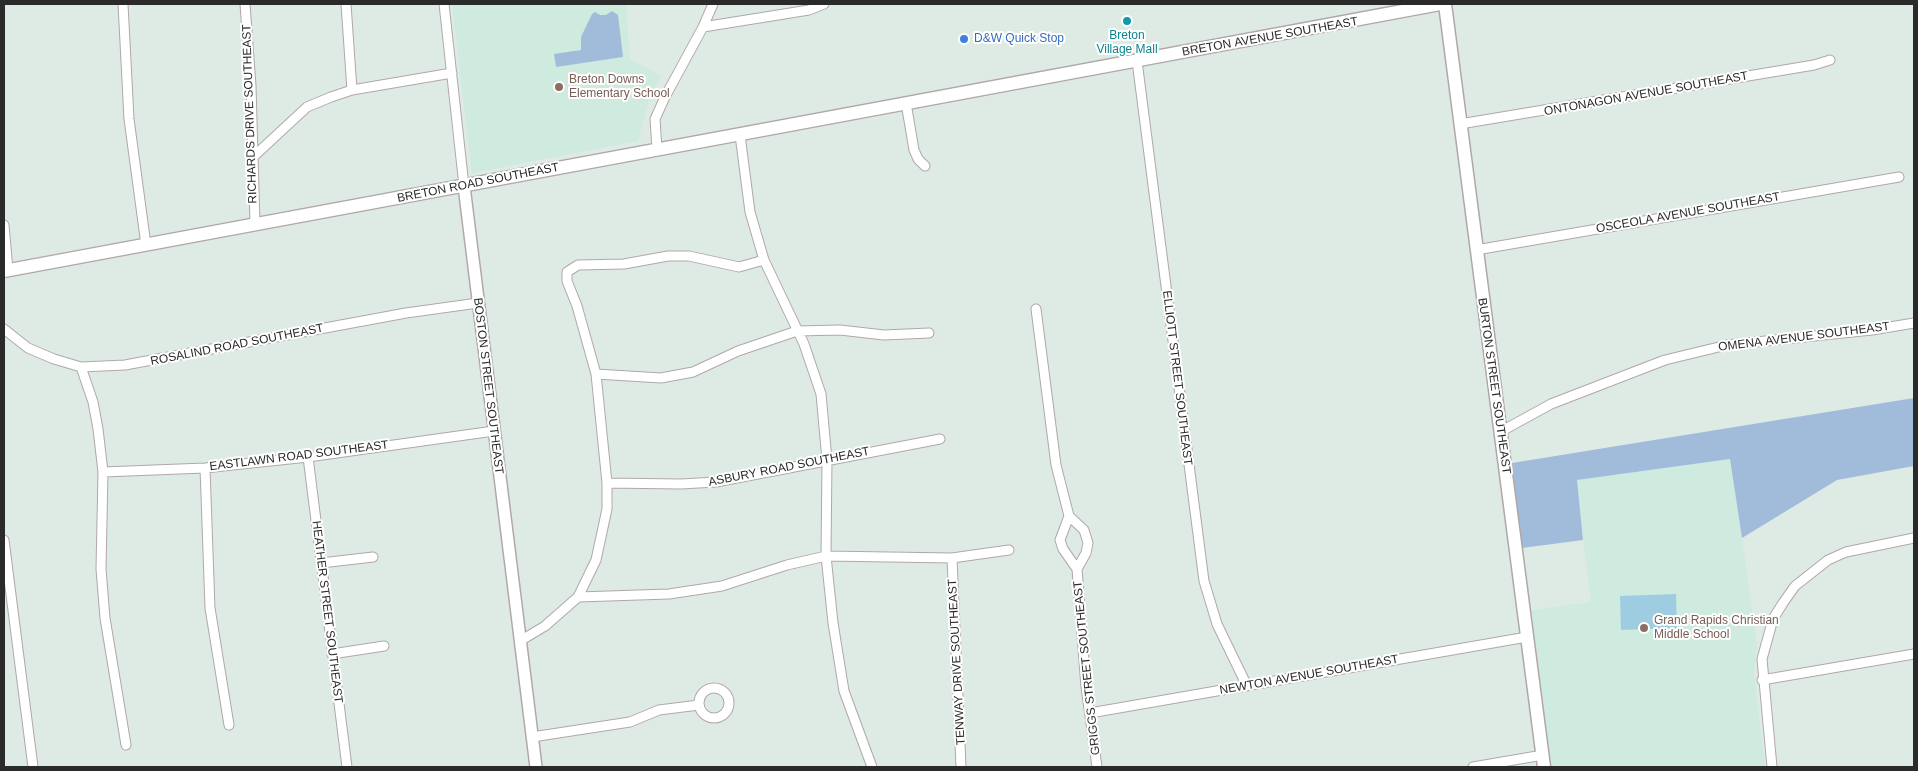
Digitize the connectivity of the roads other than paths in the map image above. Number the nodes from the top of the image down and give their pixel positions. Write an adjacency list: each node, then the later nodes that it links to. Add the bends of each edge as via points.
1 (123, 4): 25 (street, via 129,119)
2 (245, 4): 19 (street, RICHARDS DRIVE SOUTHEAST)
3 (346, 4): 13 (street)
4 (444, 4): 12 (street, BOSTON STREET SOUTHEAST)
5 (713, 4): 9 (street)
6 (824, 4): 9 (street, via 809,10)
7 (1440, 4): 11 (main road, BRETON AVENUE SOUTHEAST)
8 (1445, 4): 16 (main road, BURTON STREET SOUTHEAST)
9 (703, 27): 18 (street, via 655,119)
10 (1830, 60): 16 (street, ONTONAGON AVENUE SOUTHEAST)
11 (1137, 61): 14 (main road, BRETON AVENUE SOUTHEAST); 61 (street, ELLIOTT STREET SOUTHEAST, via 1204,581 1217,624)
12 (452, 73): 13 (street); 22 (street, BOSTON STREET SOUTHEAST)
13 (352, 90): 19 (street, via 307,107)
14 (951, 95): 15 (main road, BRETON ROAD SOUTHEAST)
15 (906, 103): 17 (main road, BRETON ROAD SOUTHEAST); 20 (street, via 914,150)
16 (1460, 124): 26 (main road, BURTON STREET SOUTHEAST)
17 (740, 135): 18 (main road, BRETON ROAD SOUTHEAST); 27 (street, via 750,212)
18 (657, 149): 22 (main road, BRETON ROAD SOUTHEAST)
19 (252, 158): 23 (street, RICHARDS DRIVE SOUTHEAST)
20 (925, 166)
21 (1899, 177): 26 (street, OSCEOLA AVENUE SOUTHEAST)
22 (464, 186): 23 (main road, BRETON ROAD SOUTHEAST); 29 (street, BOSTON STREET SOUTHEAST)
23 (255, 224): 25 (main road, BRETON ROAD SOUTHEAST)
24 (4, 225): 28 (street)
25 (146, 245): 28 (main road, BRETON ROAD SOUTHEAST)
26 (1476, 250): 38 (main road, BURTON STREET SOUTHEAST)
27 (764, 260): 33 (street); 36 (street, via 739,266 689,256 668,256 624,264 578,266 567,272)
28 (6, 270)
29 (478, 303): 35 (street, ROSALIND ROAD SOUTHEAST, via 126,365); 37 (street, BOSTON STREET SOUTHEAST)
30 (1036, 308): 45 (street, GRIGGS STREET SOUTHEAST, via 1057,472)
31 (1914, 323): 38 (street, OMENA AVENUE SOUTHEAST, via 1726,345 1665,360 1551,404)
32 (4, 329): 35 (street, ROSALIND ROAD SOUTHEAST, via 28,348)
33 (797, 331): 34 (street, via 840,330 884,335); 36 (street, via 744,349 693,372 661,378); 41 (street, via 810,356 818,382)
34 (929, 333)
35 (81, 367): 43 (street, via 93,402)
36 (596, 374): 44 (street)
37 (494, 431): 40 (street, EASTLAWN ROAD SOUTHEAST); 56 (street, BOSTON STREET SOUTHEAST)
38 (1500, 432): 55 (main road, BURTON STREET SOUTHEAST)
39 (940, 439): 41 (street, ASBURY ROAD SOUTHEAST)
40 (308, 457): 42 (street, EASTLAWN ROAD SOUTHEAST); 52 (street, HEATHER STREET SOUTHEAST)
41 (827, 460): 44 (street, ASBURY ROAD SOUTHEAST, via 716,482); 49 (street)
42 (205, 468): 43 (street, EASTLAWN ROAD SOUTHEAST); 64 (street, via 210,608)
43 (103, 472): 66 (street, via 101,560 105,618)
44 (607, 482): 54 (street, via 607,509 596,560)
45 (1069, 516): 53 (street, GRIGGS STREET SOUTHEAST, via 1060,540); 53 (street, GRIGGS STREET SOUTHEAST, via 1084,530 1088,543)
46 (1914, 538): 60 (street, via 1846,552 1828,560 1795,586 1773,618 1762,659)
47 (4, 540): 68 (street)
48 (1009, 550): 51 (street)
49 (826, 556): 51 (street); 54 (street, via 722,586 669,594); 71 (street, via 844,691)
50 (373, 557): 52 (street)
51 (952, 558): 72 (street, TENWAY DRIVE SOUTHEAST)
52 (321, 563): 58 (street, HEATHER STREET SOUTHEAST)
53 (1077, 569): 63 (street, GRIGGS STREET SOUTHEAST)
54 (578, 597): 56 (street, via 545,626)
55 (1527, 637): 61 (street, NEWTON AVENUE SOUTHEAST); 67 (main road, BURTON STREET SOUTHEAST)
56 (520, 641): 65 (street, BOSTON STREET SOUTHEAST)
57 (384, 646): 58 (street)
58 (332, 654): 69 (street, HEATHER STREET SOUTHEAST)
59 (1914, 654): 60 (street)
60 (1762, 680): 75 (street)
61 (1246, 686): 63 (street, NEWTON AVENUE SOUTHEAST)
62 (700, 705): 65 (street, via 659,710 630,722)
63 (1090, 713): 73 (street, GRIGGS STREET SOUTHEAST)
64 (230, 725)
65 (532, 737): 70 (street, BOSTON STREET SOUTHEAST)
66 (126, 745)
67 (1544, 761): 74 (street)
68 (33, 767)
69 (347, 767)
70 (536, 767)
71 (872, 767)
72 (961, 767)
73 (1097, 767)
74 (1473, 767)
75 (1772, 767)

